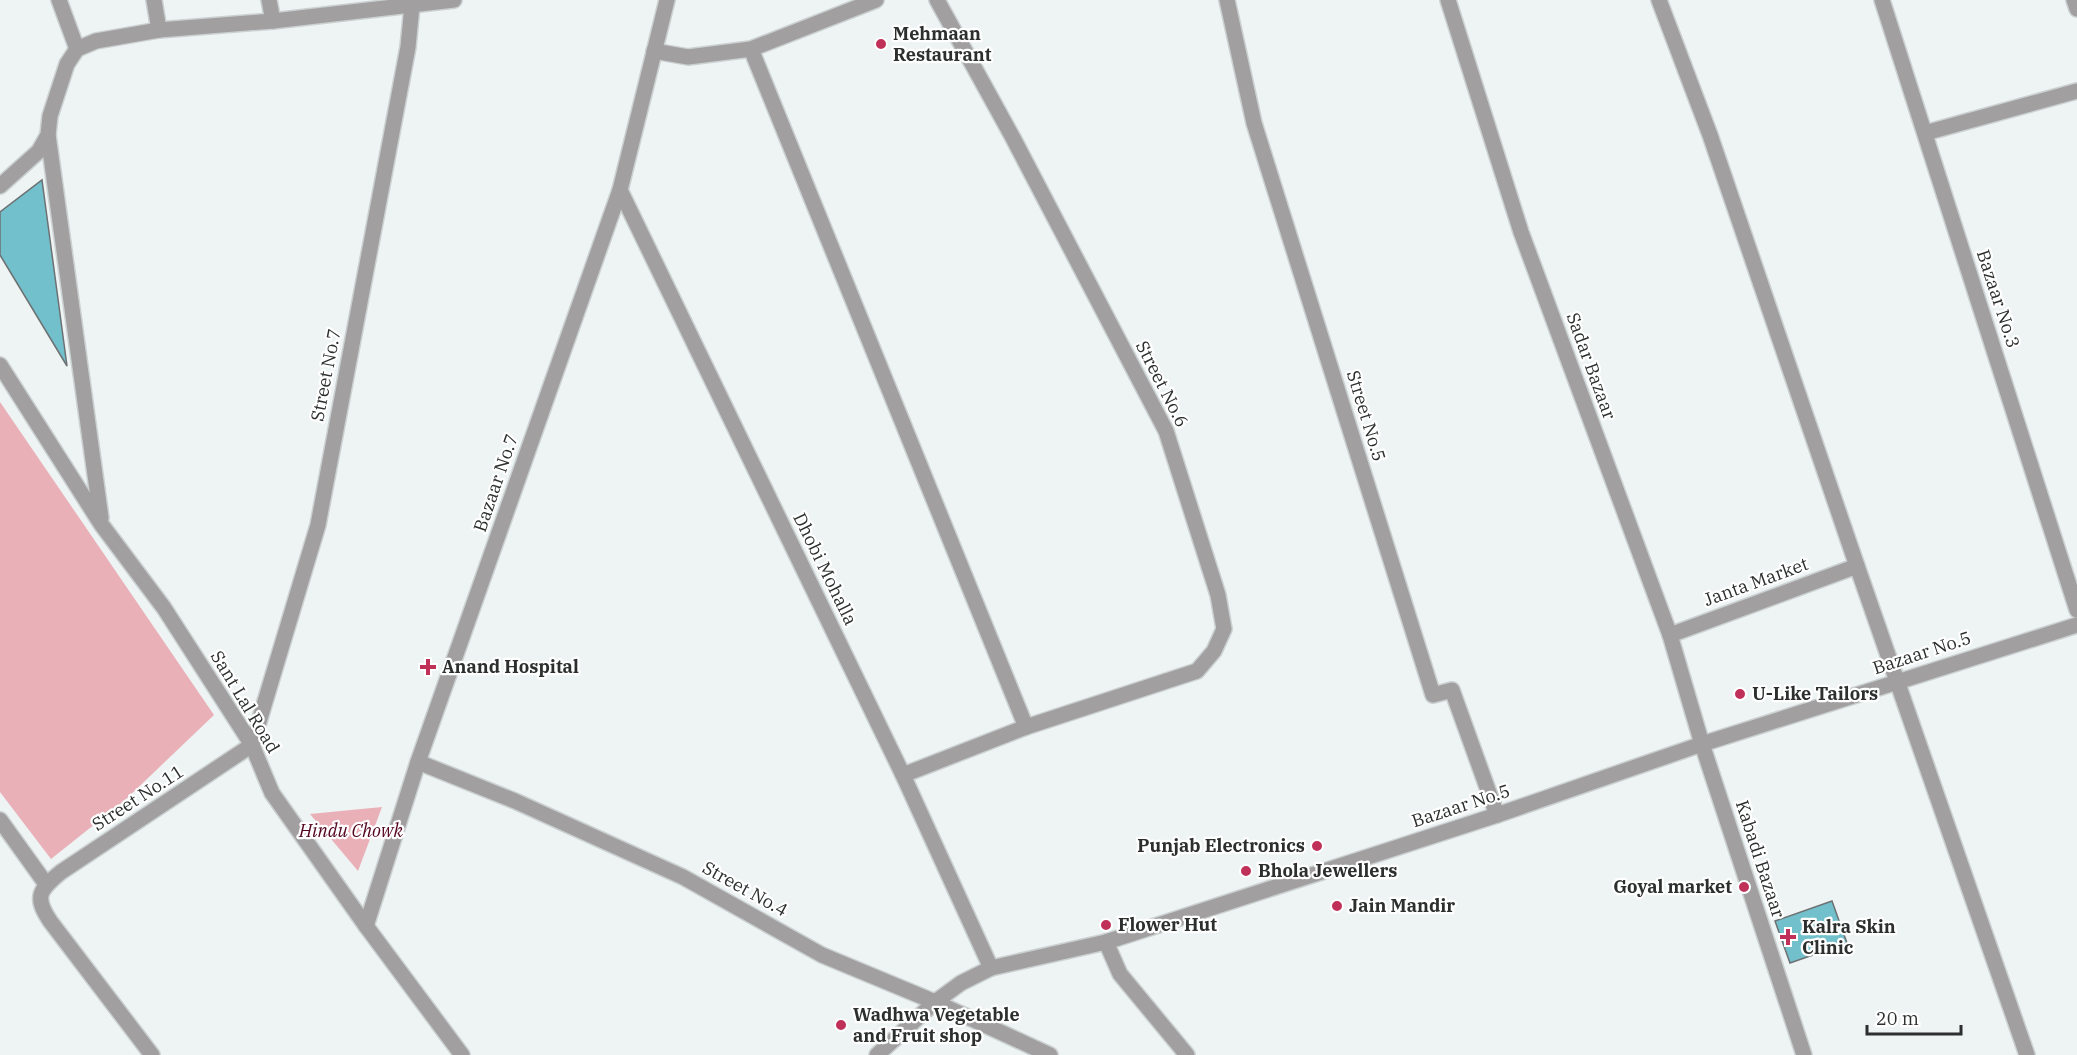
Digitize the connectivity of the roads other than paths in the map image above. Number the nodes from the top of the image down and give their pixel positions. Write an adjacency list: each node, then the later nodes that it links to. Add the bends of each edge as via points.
1 (59, 0): 17 (street)
2 (154, 0): 16 (street)
3 (269, 0): 15 (street)
4 (454, 0): 13 (street)
5 (667, 0): 19 (street, Bazaar No.7)
6 (876, 0): 18 (street)
7 (937, 0): 32 (street, Street No.6, via 1166,431 1218,595 1224,629 1214,651 1197,671)
8 (1227, 0): 37 (street, Street No.5, via 1254,123 1433,695 1452,690)
9 (1448, 0): 30 (street, Sadar Bazaar, via 1521,232)
10 (1659, 0): 27 (street, via 1710,135)
11 (1882, 0): 21 (street, Bazaar No.3)
12 (2074, 0): 14 (street)
13 (412, 3): 15 (street); 34 (street, Street No.7, via 408,47 318,525)
14 (2077, 9)
15 (273, 21): 16 (street)
16 (159, 30): 17 (street, via 96,41)
17 (77, 49): 22 (street, via 66,64 57,89)
18 (751, 49): 19 (street, via 688,57); 32 (street)
19 (654, 51): 24 (street, Bazaar No.7)
20 (2077, 91): 21 (street)
21 (1925, 133): 28 (street, Bazaar No.3)
22 (48, 135): 23 (street, via 39,151); 26 (street)
23 (0, 186)
24 (620, 190): 35 (street, Bazaar No.7); 36 (street, Dhobi Mohalla)
25 (0, 365): 26 (street, Sant Lal Road)
26 (101, 524): 34 (street, Sant Lal Road, via 164,608)
27 (1857, 566): 30 (street, Janta Market); 31 (street)
28 (2077, 610)
29 (2077, 625): 31 (street, Bazaar No.5)
30 (1670, 635): 33 (street, Sadar Bazaar)
31 (1897, 681): 33 (street, Bazaar No.5); 50 (street)
32 (1026, 726): 36 (street, Street No.6)
33 (1702, 744): 37 (street, Bazaar No.5); 49 (street, Kabadi Bazaar)
34 (252, 745): 39 (street, Street No.11); 40 (street, Sant Lal Road, via 272,793)
35 (418, 762): 40 (street, Bazaar No.7); 43 (street, Street No.4, via 684,877 822,955)
36 (903, 775): 42 (street, Dhobi Mohalla)
37 (1497, 815): 41 (street, Bazaar No.5)
38 (0, 820): 39 (street)
39 (46, 884): 44 (street, via 39,897 41,907)
40 (366, 926): 45 (street, Sant Lal Road)
41 (1106, 942): 42 (street, Bazaar No.5); 48 (street, via 1120,974)
42 (991, 968): 43 (street, Bazaar No.5)
43 (935, 1002): 46 (street, Bazaar No.5); 47 (street, Street No.4)
44 (152, 1055)
45 (462, 1055)
46 (877, 1055)
47 (1050, 1055)
48 (1187, 1055)
49 (1804, 1055)
50 (2027, 1055)

